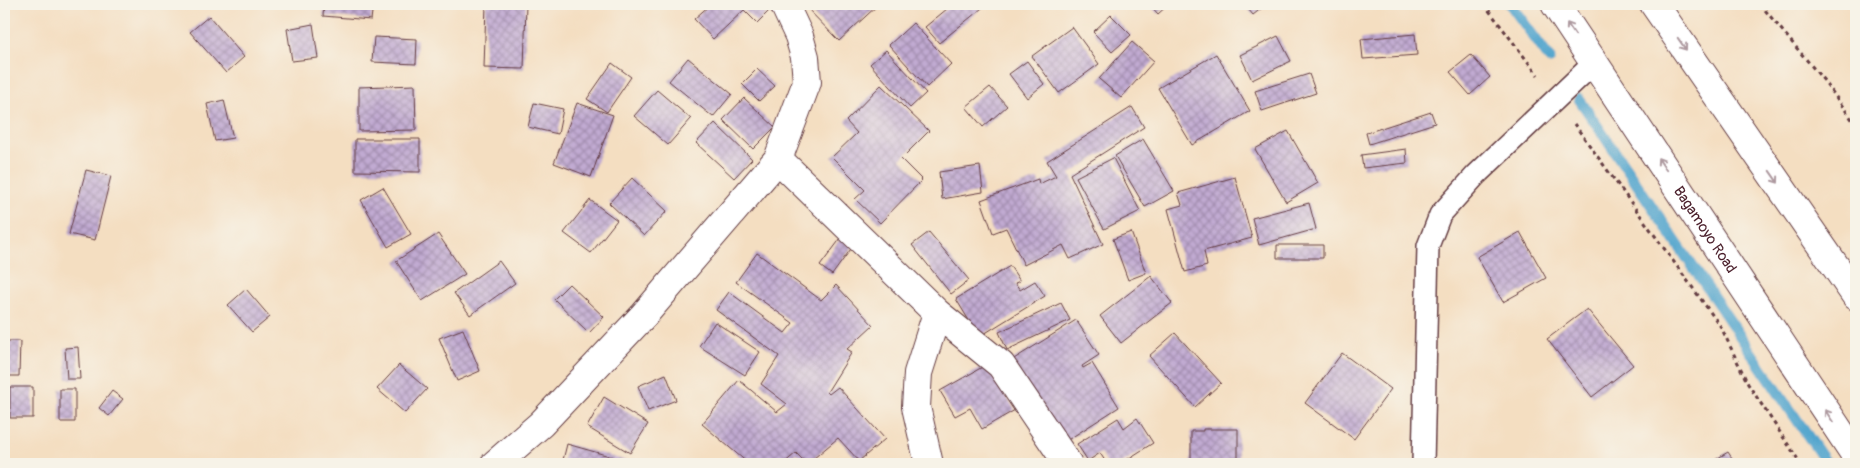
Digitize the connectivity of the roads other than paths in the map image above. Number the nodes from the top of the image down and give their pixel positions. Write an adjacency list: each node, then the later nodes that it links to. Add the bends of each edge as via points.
1 (784, 4): 5 (main road, via 799,36 807,82)
2 (1555, 4): 4 (main road, Bagamoyo Road, one-way to 2)
3 (1654, 4): 6 (main road, one-way to 6)
4 (1594, 62): 8 (main road, Bagamoyo Road, one-way to 4); 12 (lane, via 1476,175 1440,215 1428,246)
5 (778, 158): 7 (main road); 9 (main road, via 644,316 541,424)
6 (1856, 296)
7 (937, 313): 10 (main road, via 918,373 916,407); 11 (main road, via 1001,365)
8 (1856, 456)
9 (495, 464)
10 (928, 464)
11 (1068, 464)
12 (1423, 464)

